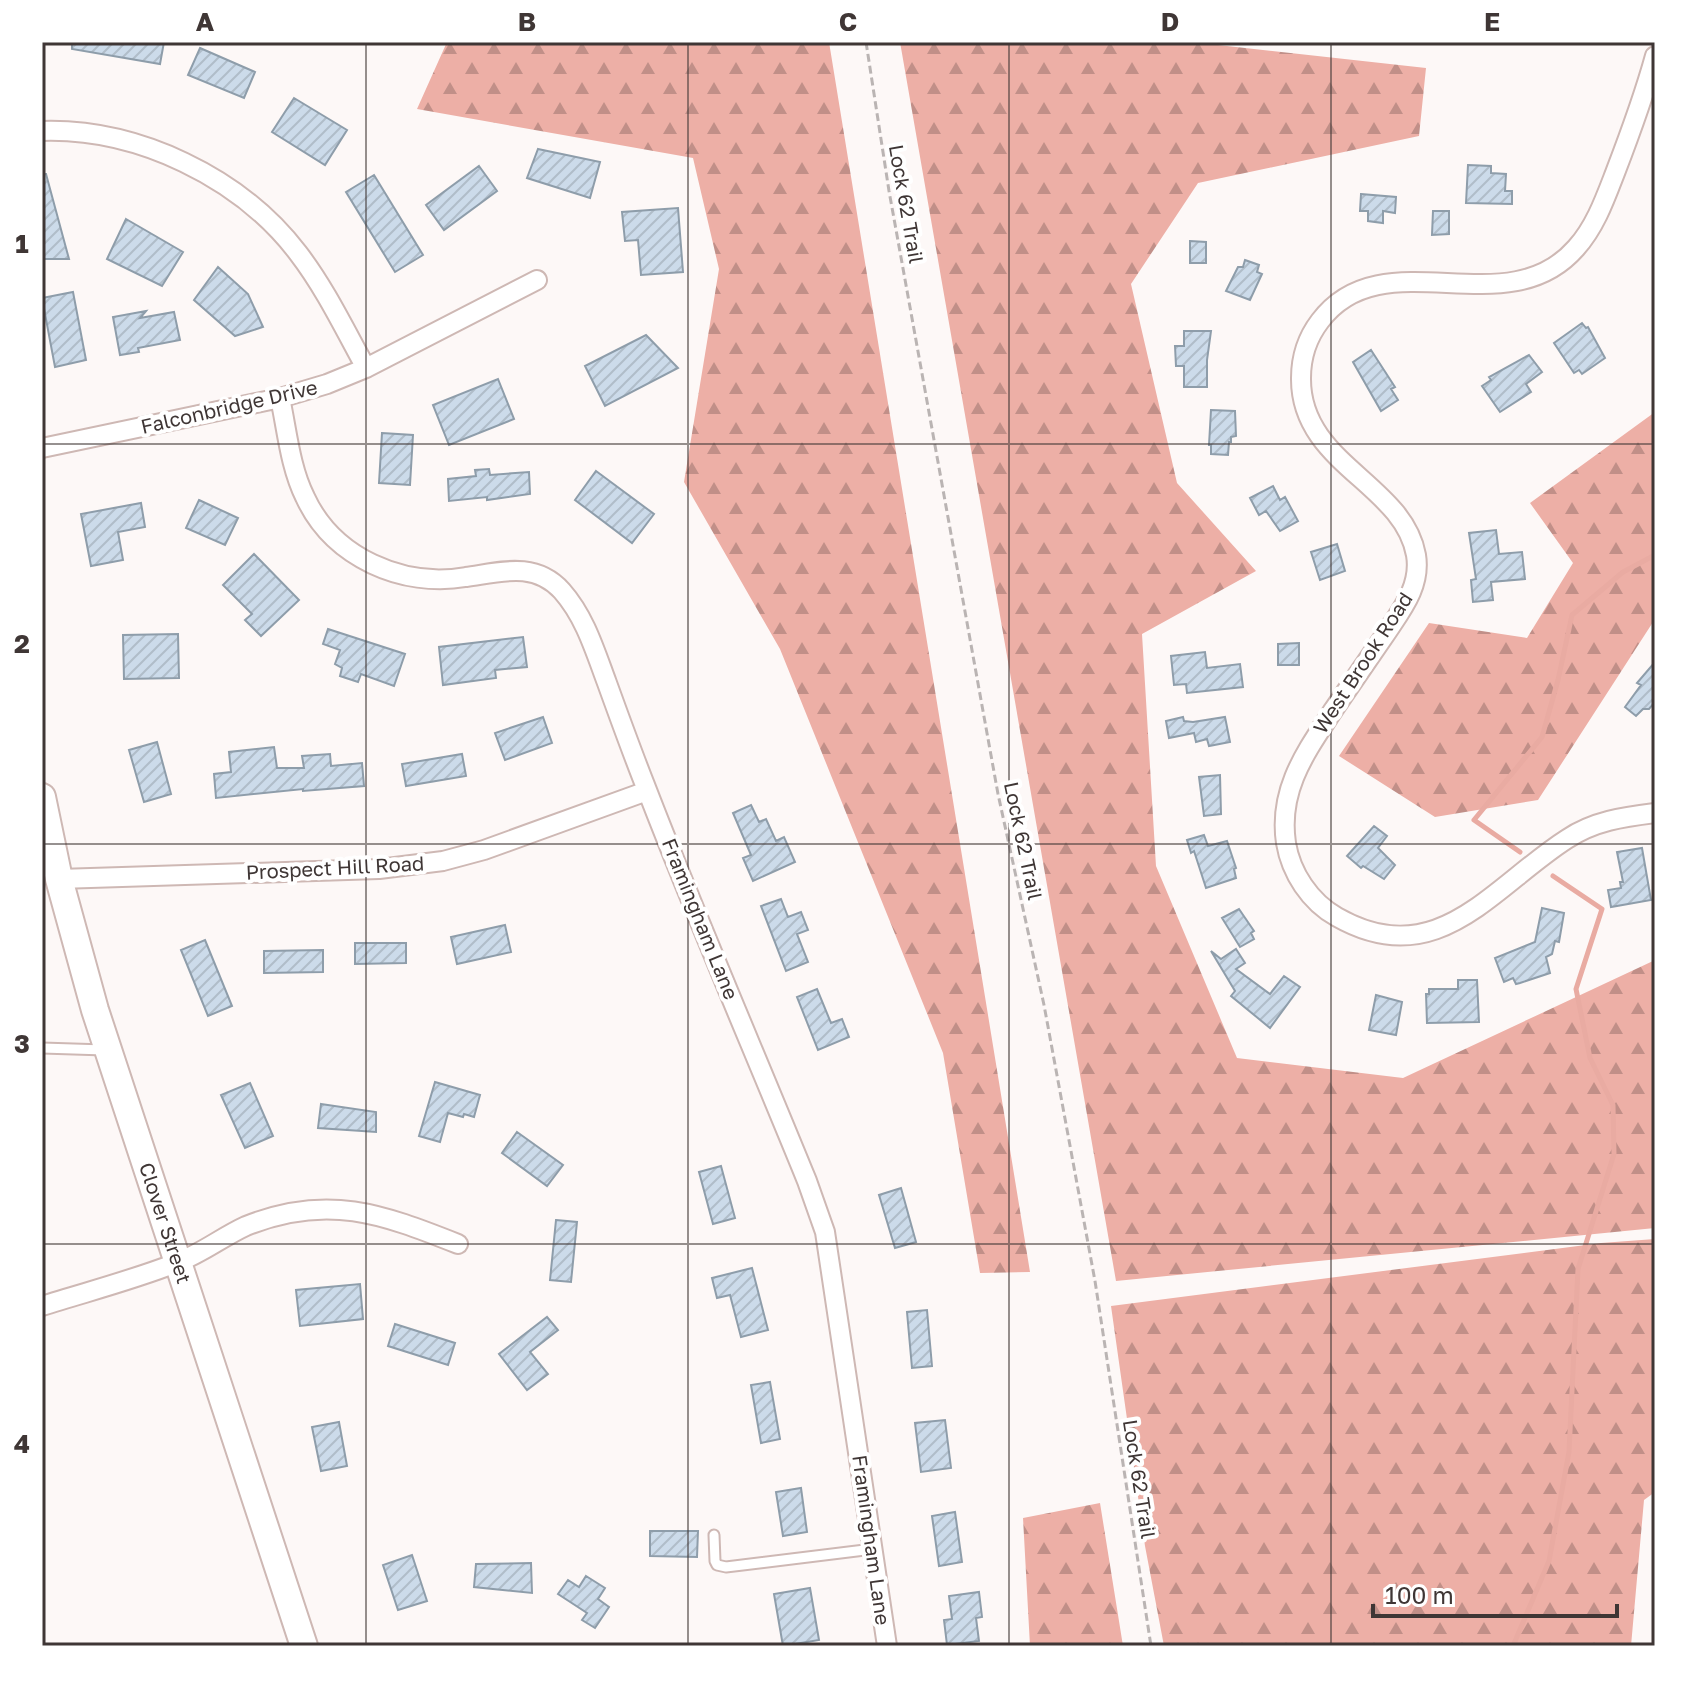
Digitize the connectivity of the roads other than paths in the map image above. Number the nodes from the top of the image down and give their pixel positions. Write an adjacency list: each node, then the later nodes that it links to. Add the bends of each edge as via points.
1 (1655, 56): 9 (street, West Brook Road, via 1603,203 1587,235 1566,259 1536,277 1504,285 1376,286 1345,297 1311,334 1301,377 1310,422 1405,526 1417,567 1401,610 1298,762 1287,796 1285,833 1302,883 1329,913 1383,934 1417,935 1470,914 1567,838 1594,824)
2 (42, 131): 4 (street, via 132,142 195,169 249,204 298,253)
3 (537, 280): 4 (street, Falconbridge Drive)
4 (366, 368): 5 (street, Falconbridge Drive)
5 (280, 398): 6 (street, Falconbridge Drive); 7 (street, Framingham Lane, via 304,497 318,520 355,554 377,567 428,580 502,570 531,572 563,593 591,640)
6 (42, 448)
7 (647, 791): 10 (street, Prospect Hill Road, via 484,850 424,864); 17 (street, Framingham Lane, via 825,1232)
8 (42, 797): 10 (main road, Clover Street)
9 (1655, 813)
10 (59, 879): 12 (main road, Clover Street)
11 (42, 1048): 12 (lane)
12 (108, 1050): 14 (main road, Clover Street)
13 (458, 1244): 14 (street, via 376,1214 312,1209 247,1226)
14 (179, 1262): 15 (street); 18 (main road, Clover Street)
15 (42, 1306)
16 (714, 1535): 17 (lane, via 715,1561 726,1567)
17 (873, 1549): 19 (street, Framingham Lane)
18 (304, 1646)
19 (887, 1646)

